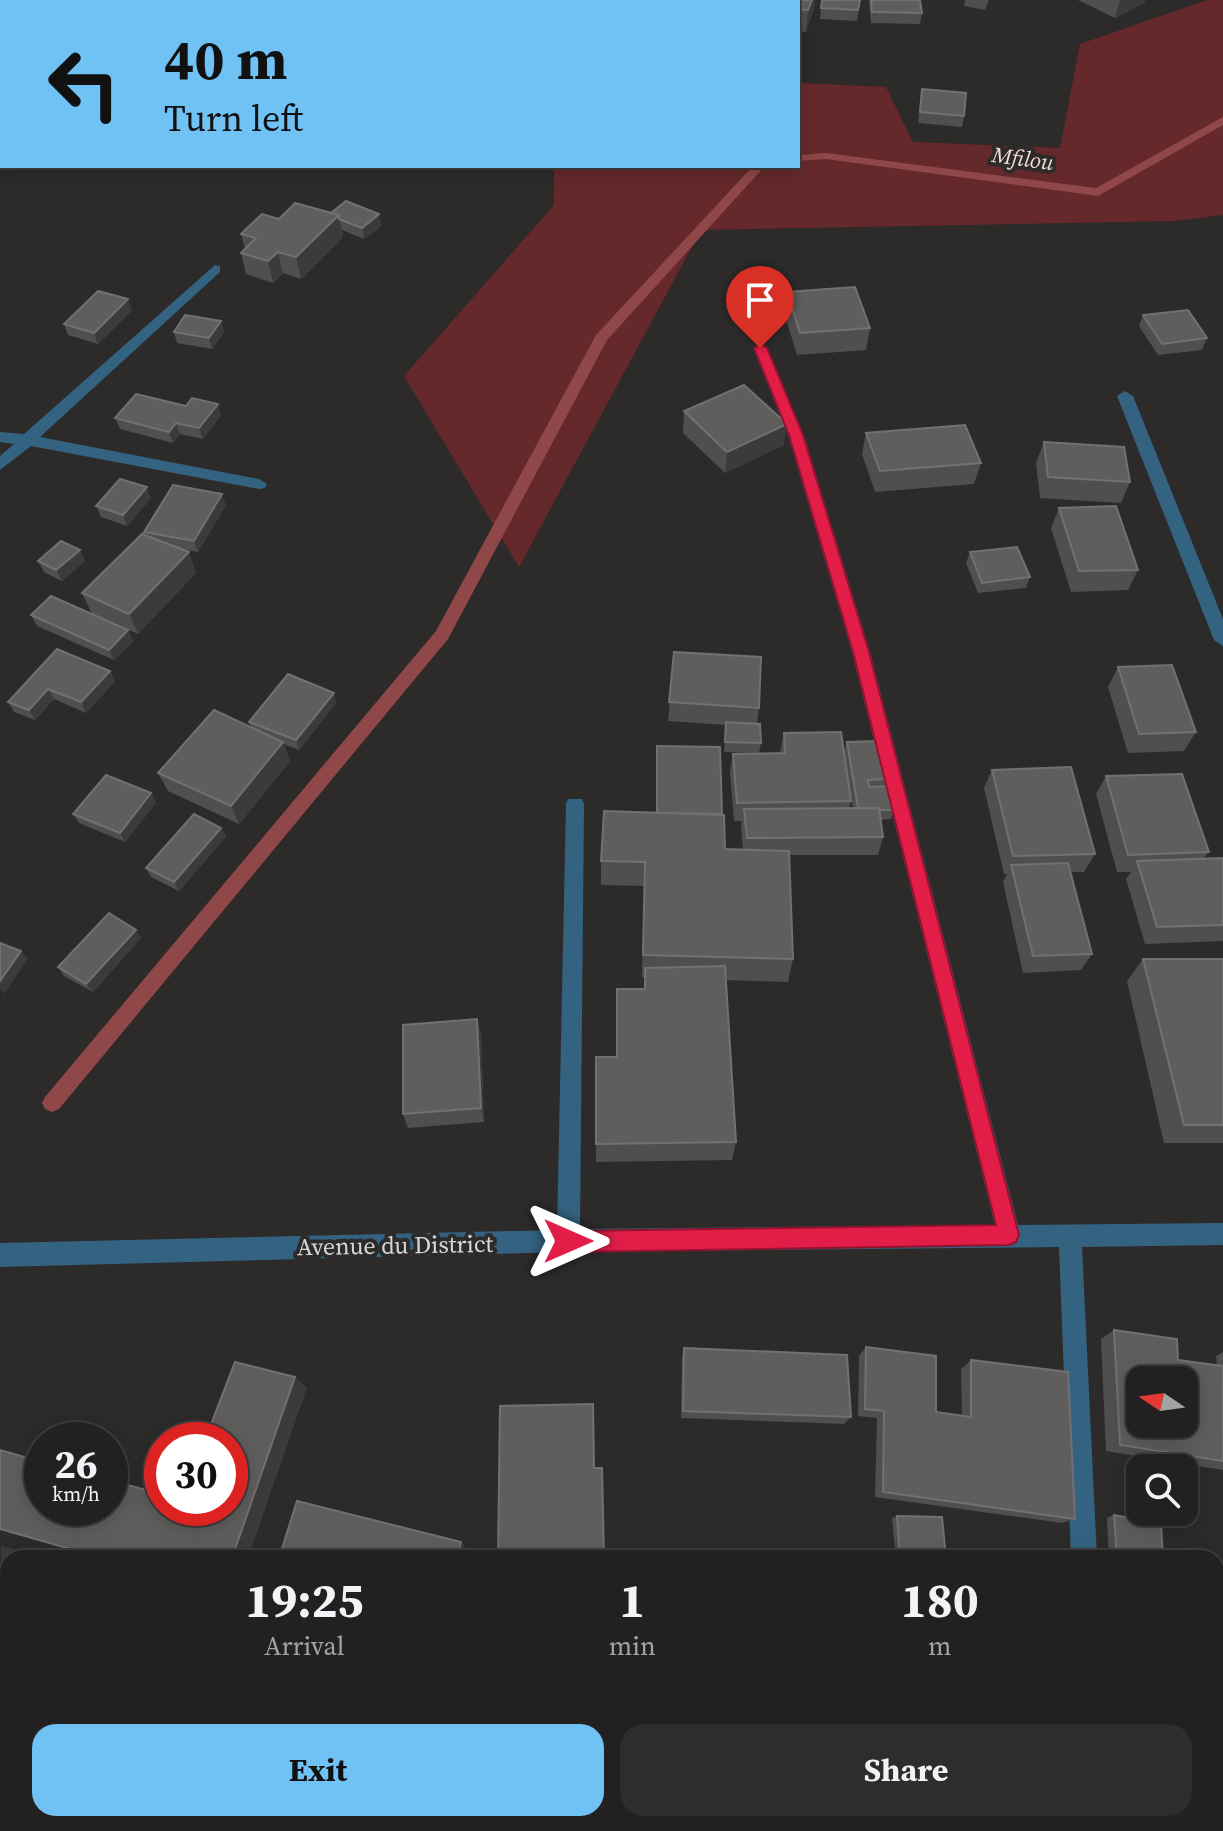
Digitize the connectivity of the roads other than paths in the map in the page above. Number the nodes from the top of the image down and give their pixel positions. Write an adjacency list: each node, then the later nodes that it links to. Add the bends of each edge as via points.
1 (215, 269): 5 (street)
2 (760, 348): 12 (street, via 796,435 861,652)
3 (1125, 396): 8 (street)
4 (0, 437): 5 (street)
5 (28, 440): 6 (street); 7 (street)
6 (0, 465)
7 (259, 484)
8 (1223, 640)
9 (575, 804): 13 (street)
10 (1070, 1234): 11 (street, Avenue du District); 12 (street, Avenue du District); 15 (street)
11 (1223, 1234)
12 (1009, 1235): 13 (street, Avenue du District)
13 (568, 1241): 14 (street, Avenue du District)
14 (0, 1255)
15 (1084, 1550)

